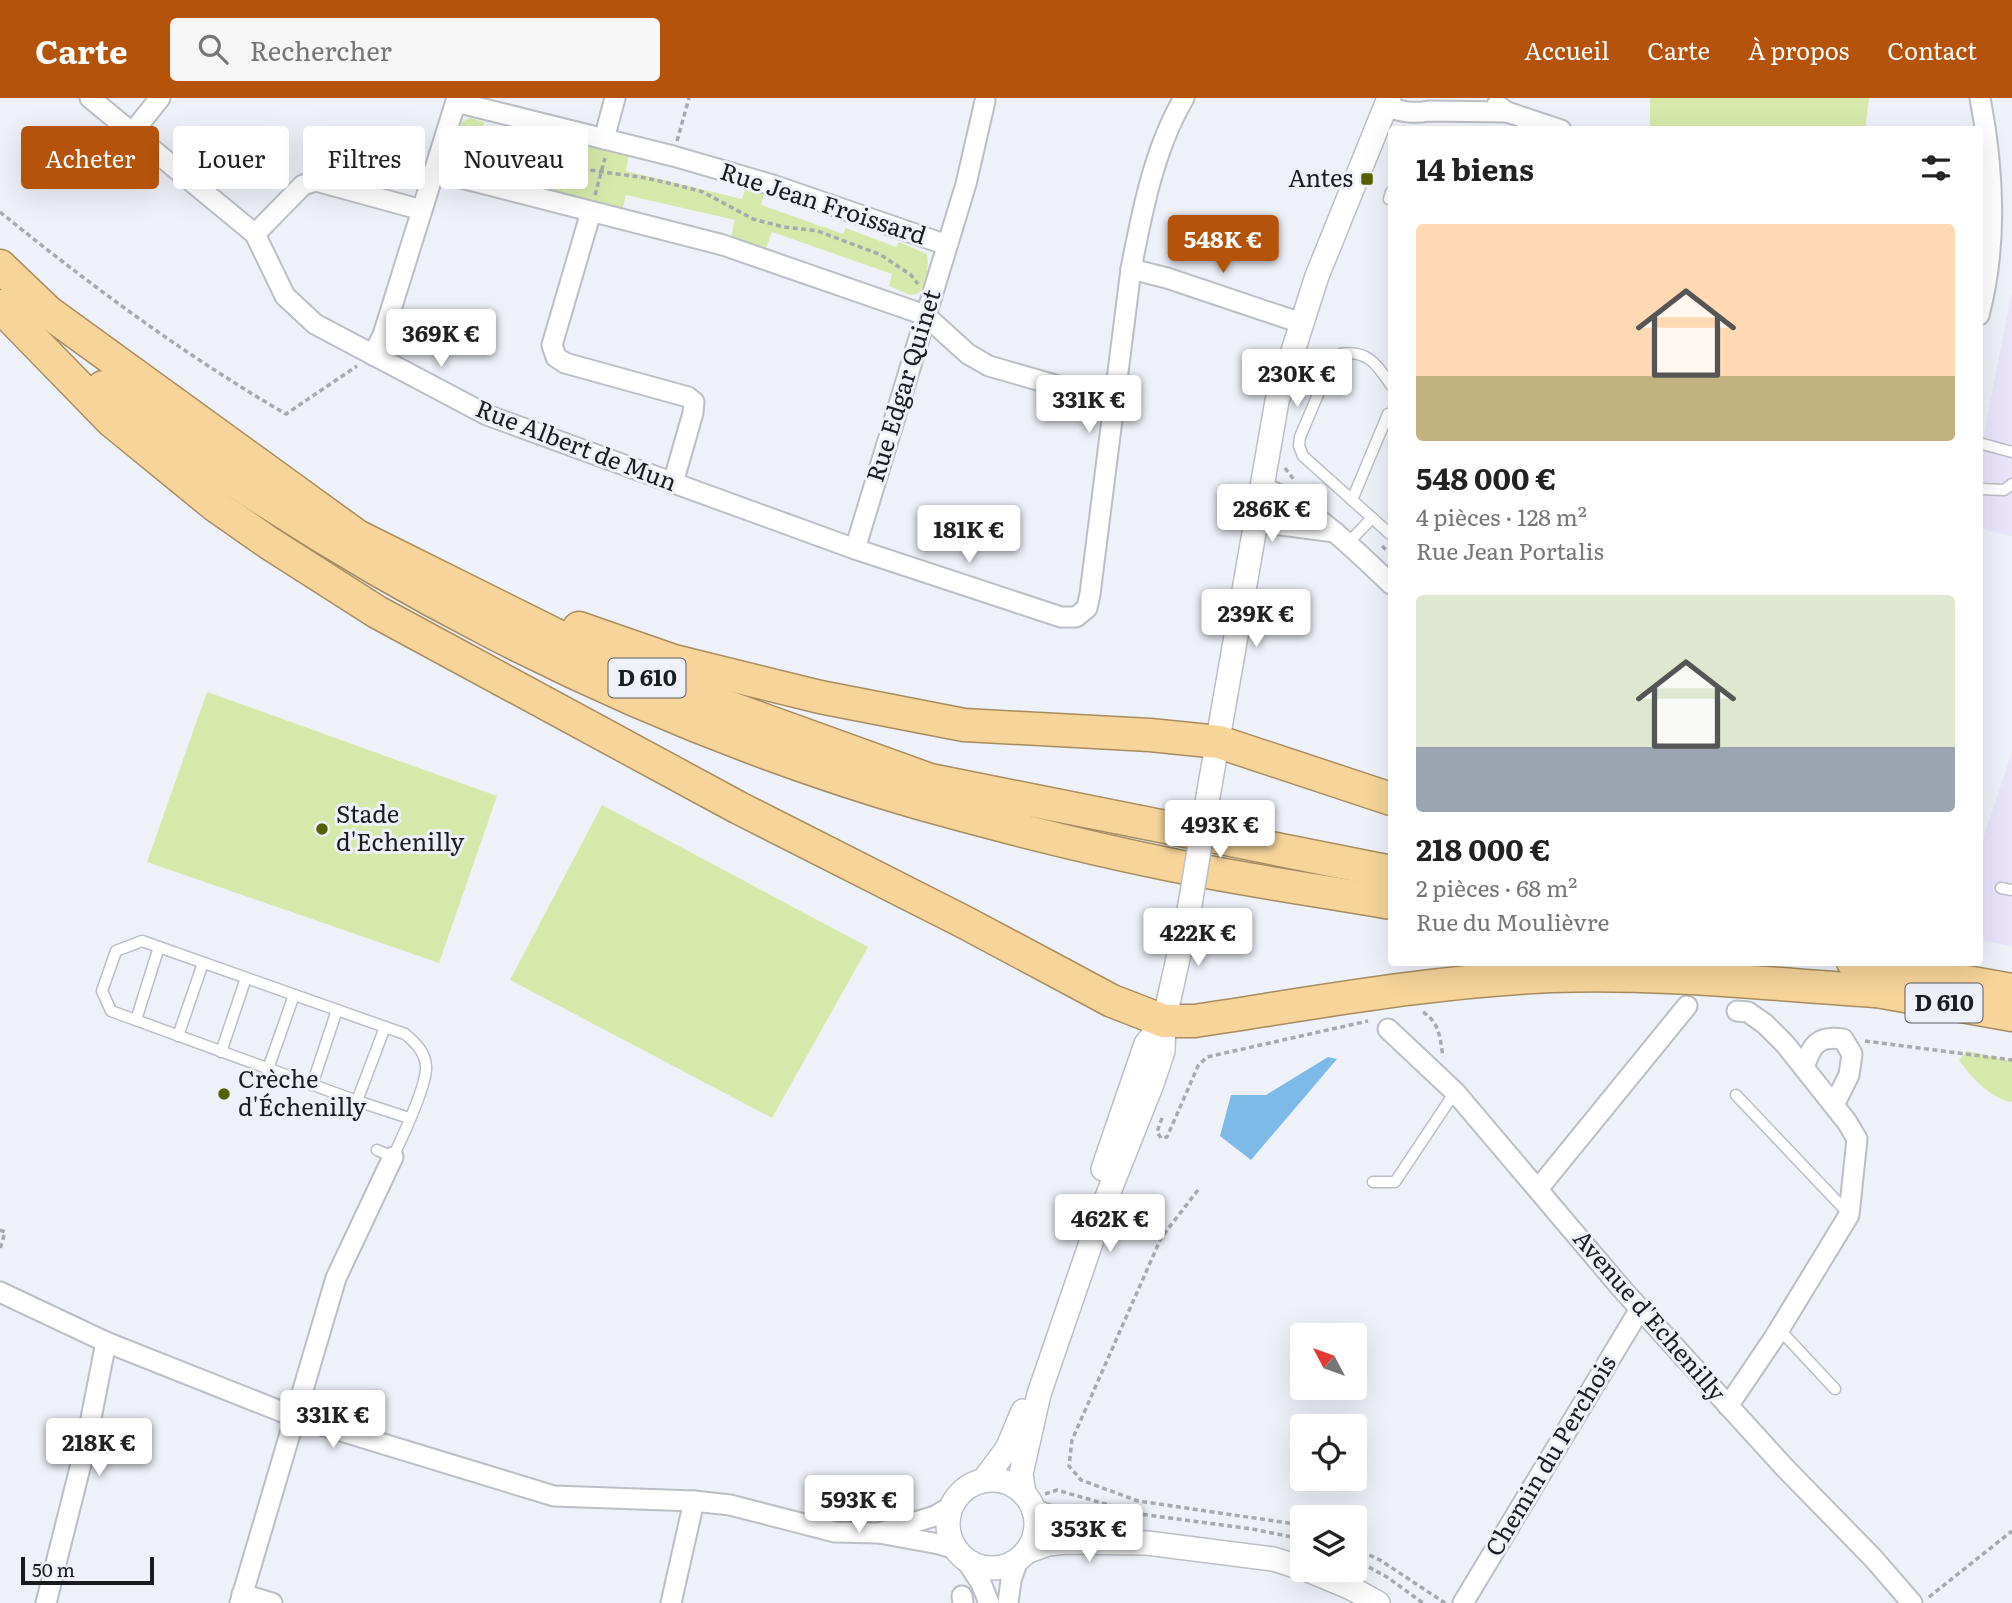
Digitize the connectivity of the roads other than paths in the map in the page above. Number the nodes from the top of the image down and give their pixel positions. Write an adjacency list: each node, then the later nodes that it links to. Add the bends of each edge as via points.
1 (90, 98): 12 (street, Rue Albert de Mun)
2 (160, 98): 13 (street)
3 (615, 98): 15 (street)
4 (1184, 98): 23 (street, via 1153,176)
5 (1484, 98): 11 (street)
6 (1980, 98): 24 (street, via 1993,235)
7 (456, 100): 15 (street, Rue Jean Froissard); 17 (street)
8 (985, 102): 21 (street, Rue Edgar Quinet)
9 (1388, 102): 10 (street, via 1400,111 1417,113); 27 (street)
10 (1434, 104): 11 (street)
11 (1519, 120): 14 (street)
12 (124, 126)
13 (138, 126)
14 (1544, 126)
15 (606, 144): 21 (street, Rue Jean Froissard, via 673,156 773,185)
16 (159, 155): 20 (street, Rue Albert de Mun)
17 (435, 171): 18 (street); 19 (street)
18 (592, 208): 26 (street, via 723,245); 34 (street, via 552,345 556,357 565,363 694,402)
19 (422, 210): 20 (street, via 316,181 303,184); 28 (street)
20 (254, 234): 28 (street, Rue Albert de Mun, via 285,296 315,324)
21 (947, 245): 26 (street, Rue Edgar Quinet)
22 (0, 267): 45 (highway, D 610, via 48,312 357,536)
23 (1131, 269): 27 (street); 30 (street)
24 (1983, 298)
25 (0, 306): 51 (highway, D 610, via 197,456 286,515 440,605 607,687 707,729 912,801 1164,864); 65 (highway, via 112,421 215,506 377,612 739,808 1112,1001)
26 (925, 315): 30 (street, via 968,354 989,366); 43 (street, Rue Edgar Quinet)
27 (1301, 323): 36 (street, via 1276,401)
28 (373, 355): 34 (street, Rue Albert de Mun, via 486,415)
29 (1388, 381): 38 (lane, via 1373,360 1341,354 1330,366 1300,437 1303,456)
30 (1114, 402): 43 (street, Rue Albert de Mun, via 1090,594 1087,608 1076,617 1061,617)
31 (1388, 414): 38 (lane)
32 (1983, 444): 33 (lane)
33 (2012, 452)
34 (673, 483): 43 (street, Rue Albert de Mun)
35 (2012, 484): 37 (lane, via 2004,490)
36 (1262, 486): 40 (street); 42 (street, via 1289,499)
37 (1983, 489)
38 (1352, 500): 39 (lane)
39 (1372, 518): 41 (lane); 42 (lane)
40 (1256, 522): 42 (street); 46 (street)
41 (1388, 532)
42 (1342, 538): 44 (street)
43 (855, 549)
44 (1388, 581)
45 (452, 584): 46 (highway, via 674,661 820,697 964,726); 48 (highway, D 610, via 628,671 930,780)
46 (1219, 742): 47 (highway); 65 (street, bridge)
47 (1388, 798)
48 (1388, 871)
49 (2001, 888): 50 (lane)
50 (2012, 890)
51 (1388, 903)
52 (159, 947): 53 (lane); 64 (lane); 64 (lane, via 142,941 116,951 102,991 111,1011)
53 (203, 963): 56 (lane); 68 (lane)
54 (1740, 966): 58 (highway, D 610)
55 (1876, 966): 57 (highway, D 610)
56 (246, 978): 59 (lane); 69 (lane)
57 (2012, 990)
58 (1875, 991): 63 (highway, D 610); 65 (highway, via 1553,976 1442,984 1195,1021)
59 (294, 995): 61 (lane); 71 (lane)
60 (1687, 1006): 80 (street)
61 (337, 1010): 67 (lane); 72 (lane)
62 (1737, 1011): 70 (street, via 1748,1012 1765,1024)
63 (2012, 1015)
64 (136, 1020): 68 (lane)
65 (1164, 1021): 89 (street, via 1146,1044 1017,1426 1007,1449); 91 (street, via 1163,1051 1155,1077 1105,1202 1040,1394 1021,1474)
66 (1381, 1024): 73 (street, Avenue d'Echenilly)
67 (385, 1027): 75 (lane); 77 (lane, via 420,1046 426,1068)
68 (178, 1036): 69 (lane)
69 (221, 1052): 71 (lane)
70 (1804, 1068): 76 (street); 76 (street, via 1819,1041 1843,1039 1852,1054 1849,1075)
71 (268, 1069): 72 (lane)
72 (312, 1085): 75 (lane)
73 (1451, 1088): 79 (lane, via 1395,1182); 80 (street, Avenue d'Echenilly)
74 (1737, 1095): 81 (lane)
75 (357, 1101): 77 (lane)
76 (1834, 1105): 81 (street, via 1857,1139)
77 (409, 1118): 78 (lane)
78 (385, 1154): 88 (street, via 335,1278)
79 (1373, 1182)
80 (1538, 1189): 83 (street, Avenue d'Echenilly)
81 (1849, 1215): 84 (street)
82 (0, 1292): 85 (street)
83 (1640, 1309): 87 (street, Avenue d'Echenilly); 106 (street, Chemin du Perchois)
84 (1779, 1329): 86 (lane); 87 (street)
85 (106, 1342): 88 (street); 100 (street)
86 (1835, 1389)
87 (1728, 1406): 107 (street, Avenue d'Echenilly)
88 (295, 1417): 90 (street, via 554,1496); 99 (street)
89 (983, 1481): 91 (street, via 1005,1482); 92 (street, via 963,1491)
90 (694, 1501): 93 (street, via 730,1505 835,1532); 102 (street)
91 (1029, 1502): 94 (street, via 1072,1525); 96 (street, via 1035,1532)
92 (952, 1506): 93 (street); 95 (street, via 948,1532)
93 (879, 1534): 95 (street, via 939,1544)
94 (1147, 1543): 96 (street, via 1056,1543); 97 (street)
95 (960, 1555): 96 (street, via 975,1566 997,1568); 103 (street)
96 (1022, 1556): 104 (street)
97 (1290, 1564)
98 (1337, 1582): 105 (street)
99 (241, 1599): 101 (street)
100 (46, 1603)
101 (272, 1603)
102 (671, 1603)
103 (989, 1603)
104 (1007, 1603)
105 (1378, 1603)
106 (1463, 1603)
107 (1912, 1603)

